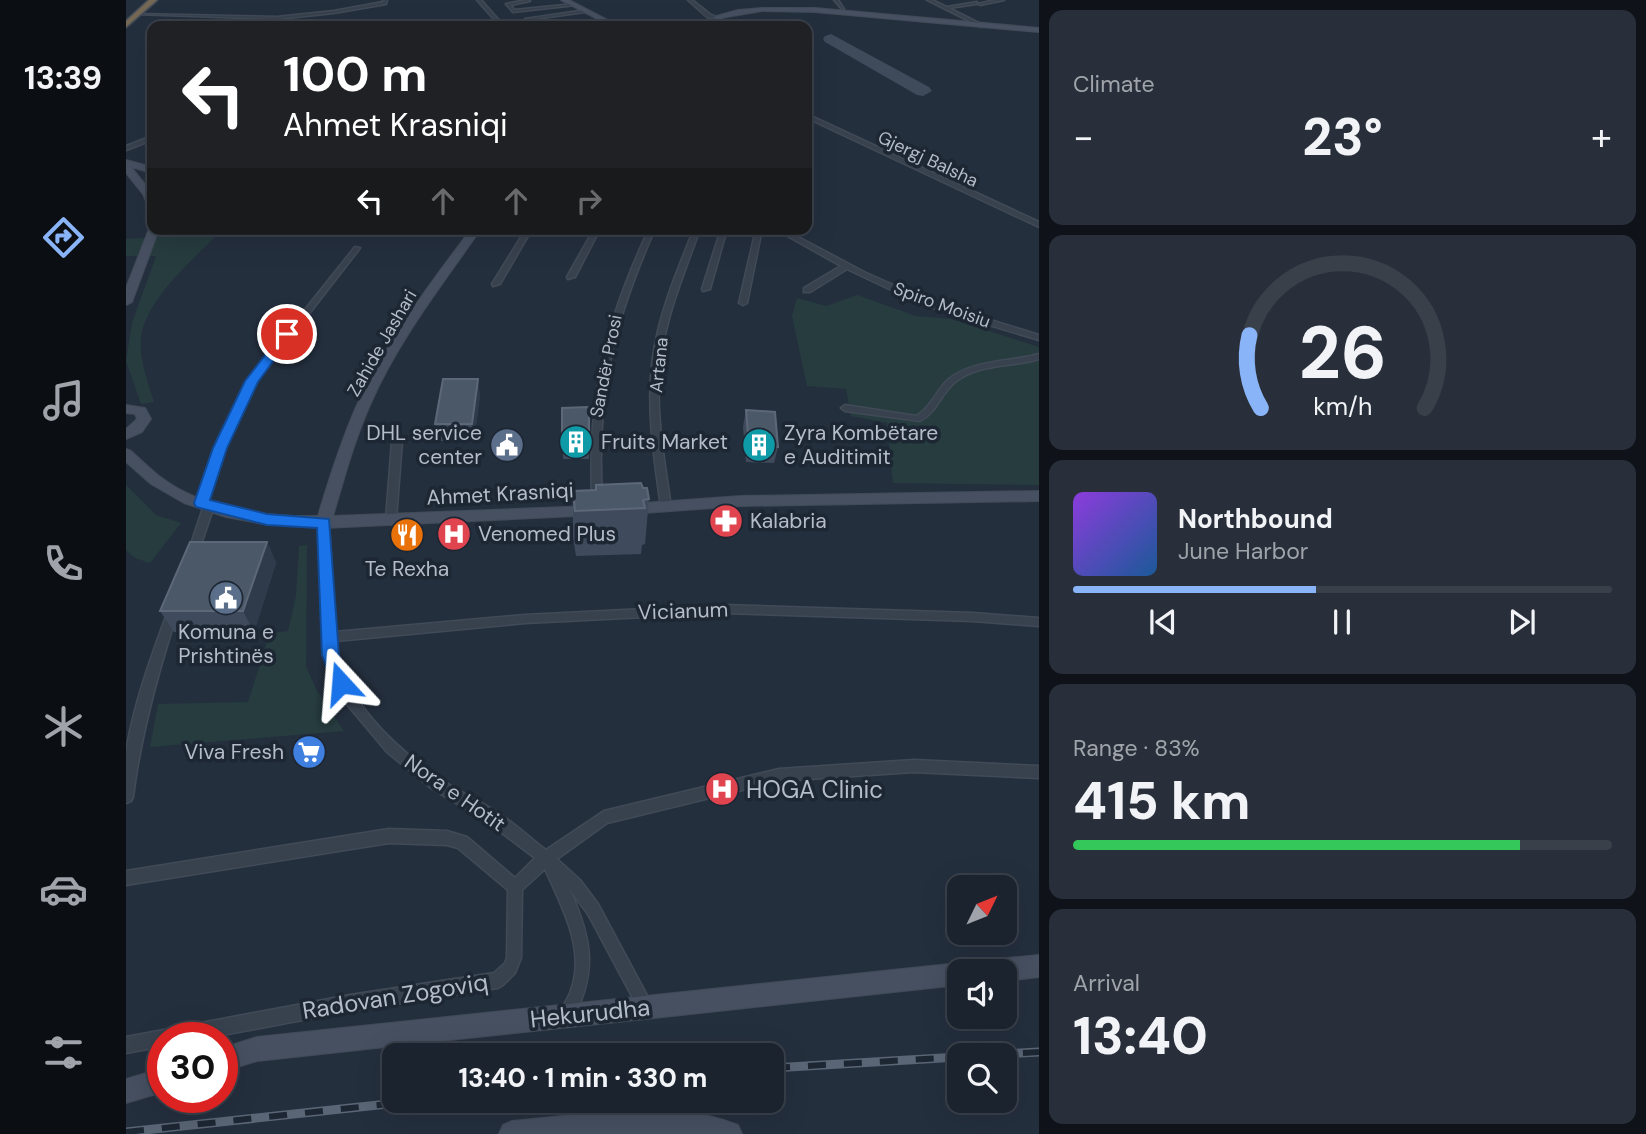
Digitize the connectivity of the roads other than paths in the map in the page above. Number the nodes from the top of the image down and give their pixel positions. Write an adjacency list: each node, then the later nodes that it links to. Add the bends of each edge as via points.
1 (144, 0): 20 (highway)
2 (153, 0): 17 (highway)
3 (385, 0): 18 (street)
4 (479, 0): 25 (street)
5 (564, 0): 12 (main road)
6 (690, 0): 22 (street)
7 (836, 0): 15 (street)
8 (929, 0): 14 (street)
9 (1002, 0): 14 (street)
10 (528, 1): 12 (street, via 508,4 513,11)
11 (287, 5): 21 (street)
12 (573, 5): 16 (main road)
13 (324, 6): 18 (street)
14 (946, 7): 29 (street)
15 (843, 8): 22 (main road, via 781,4 731,11); 29 (main road)
16 (585, 11): 23 (street); 26 (main road)
17 (137, 14): 19 (street); 28 (highway)
18 (322, 14): 21 (street)
19 (204, 15): 21 (street); 24 (street)
20 (126, 16)
21 (284, 17)
22 (717, 18): 27 (main road)
23 (527, 19)
24 (201, 21)
25 (498, 21)
26 (606, 21)
27 (721, 21)
28 (126, 25)
29 (983, 26): 30 (main road)
30 (1039, 30)
31 (812, 118): 37 (street, Gjergj Balsha)
32 (147, 140): 33 (street)
33 (126, 148)
34 (126, 165): 35 (main road); 36 (main road)
35 (147, 169)
36 (147, 193)
37 (1039, 225)
38 (152, 235): 53 (main road)
39 (472, 235): 68 (main road, Zahide Jashari, via 372,387 339,468)
40 (525, 235): 50 (street)
41 (594, 235): 49 (street)
42 (649, 235): 66 (street, Sandër Prosi, via 621,297 598,395 594,440)
43 (695, 235): 65 (street, Artana, via 666,313 655,379)
44 (722, 235): 51 (street)
45 (758, 235): 54 (street)
46 (789, 235): 48 (street, Spiro Moisiu)
47 (357, 248): 64 (street, via 252,381 220,448)
48 (847, 266): 52 (street); 55 (street, Spiro Moisiu, via 942,309)
49 (571, 277)
50 (496, 284)
51 (706, 289)
52 (807, 290)
53 (126, 302)
54 (743, 303)
55 (1039, 338)
56 (1039, 356): 58 (street, via 969,370 943,386 928,413 917,419)
57 (129, 406): 59 (main road, via 144,419)
58 (845, 408)
59 (132, 432): 62 (main road)
60 (397, 441): 67 (street)
61 (126, 454): 62 (main road, Ahmet Krasniqi)
62 (143, 470): 64 (main road, Ahmet Krasniqi, via 163,488)
63 (1039, 496): 65 (main road, Ahmet Krasniqi, via 741,501)
64 (205, 505): 68 (main road, Ahmet Krasniqi, via 267,520); 69 (street)
65 (666, 507): 66 (main road, Ahmet Krasniqi)
66 (598, 510): 67 (main road, Ahmet Krasniqi)
67 (391, 520): 68 (main road, Ahmet Krasniqi)
68 (324, 523): 72 (street, Nora e Hotit)
69 (188, 566)
70 (177, 600): 74 (street, via 142,710)
71 (1039, 622): 72 (street, Vicianum, via 725,609 512,620)
72 (329, 638): 75 (street, Nora e Hotit, via 334,668 349,698 391,748)
73 (1039, 772): 75 (street, via 914,766 779,775 604,817)
74 (126, 797)
75 (546, 858): 77 (street); 81 (street, Nora e Hotit, via 593,909); 82 (street, Nora e Hotit, via 578,928 583,958 575,1003)
76 (126, 878): 77 (street, via 389,836 462,842)
77 (515, 887): 83 (street, Radovan Zogoviq, via 514,958 498,980)
78 (1039, 966): 79 (main road)
79 (1017, 968)
80 (947, 975): 81 (main road, Hekurudha)
81 (646, 1008): 82 (main road, Hekurudha)
82 (566, 1015): 86 (main road, Hekurudha, via 257,1049)
83 (238, 1024)
84 (147, 1041): 85 (street, Radovan Zogoviq)
85 (126, 1045)
86 (238, 1055)
87 (147, 1085): 88 (main road)
88 (126, 1091)
89 (512, 1134): 90 (main road, via 637,1121 675,1122)
90 (729, 1134)

